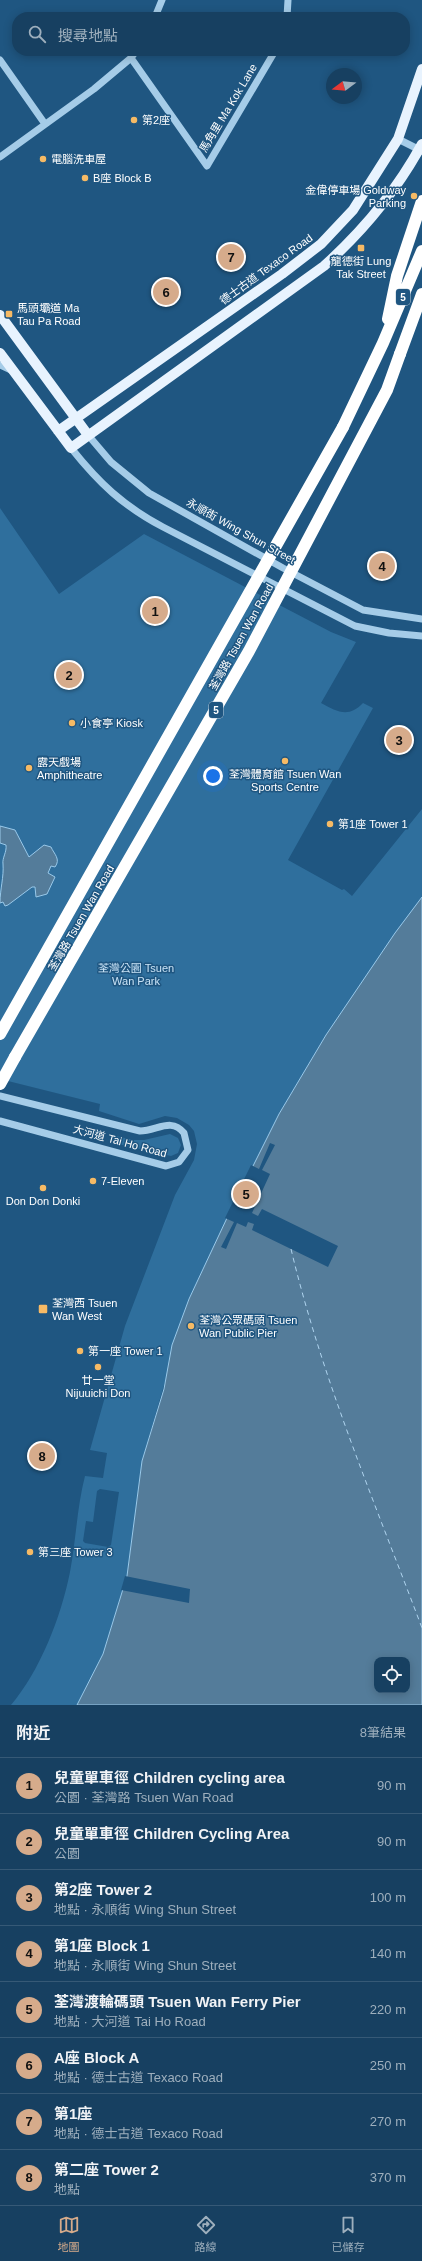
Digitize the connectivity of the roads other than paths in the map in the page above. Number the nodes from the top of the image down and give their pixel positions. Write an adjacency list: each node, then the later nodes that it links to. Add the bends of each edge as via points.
1 (162, 0): 3 (street)
2 (288, 0): 4 (street)
3 (157, 12)
4 (287, 12)
5 (272, 56): 6 (street, 馬角里 Ma Kok Lane, via 207,166)
6 (131, 58): 9 (street, via 94,89)
7 (0, 60): 9 (street)
8 (422, 68): 10 (main road, 德士古道 Texaco Road)
9 (45, 124): 12 (street)
10 (398, 139): 11 (street); 23 (main road, 德士古道 Texaco Road, via 353,210 321,244)
11 (421, 148): 25 (main road, via 368,222 351,242 324,266)
12 (0, 157)
13 (422, 201): 18 (highway, via 397,276)
14 (422, 251): 18 (highway, 荃灣路 Tsuen Wan Road / 5)
15 (422, 294): 20 (highway, 荃灣路 Tsuen Wan Road / 5)
16 (422, 313): 20 (highway)
17 (0, 315): 23 (main road)
18 (383, 343): 29 (highway, 荃灣路 Tsuen Wan Road / 5, bridge, via 343,427 294,516)
19 (0, 353): 22 (main road)
20 (400, 354): 30 (highway, 荃灣路 Tsuen Wan Road / 5, bridge, via 386,390 249,652)
21 (0, 365): 22 (street)
22 (13, 371): 24 (main road)
23 (75, 418): 24 (main road, 德士古道 Texaco Road); 25 (main road, 永順街 Wing Shun Street)
24 (58, 431): 26 (main road)
25 (88, 435): 26 (main road); 27 (street, 永順街 Wing Shun Street, via 111,462 150,493 282,568 363,610)
26 (71, 448): 28 (street, via 96,478 138,514 355,626 389,634)
27 (422, 619)
28 (422, 636)
29 (0, 1034)
30 (0, 1084)
31 (0, 1096): 32 (street, 大河道 Tai Ho Road, via 140,1131 173,1125 184,1133 188,1150 179,1162 166,1166)
32 (0, 1121)

